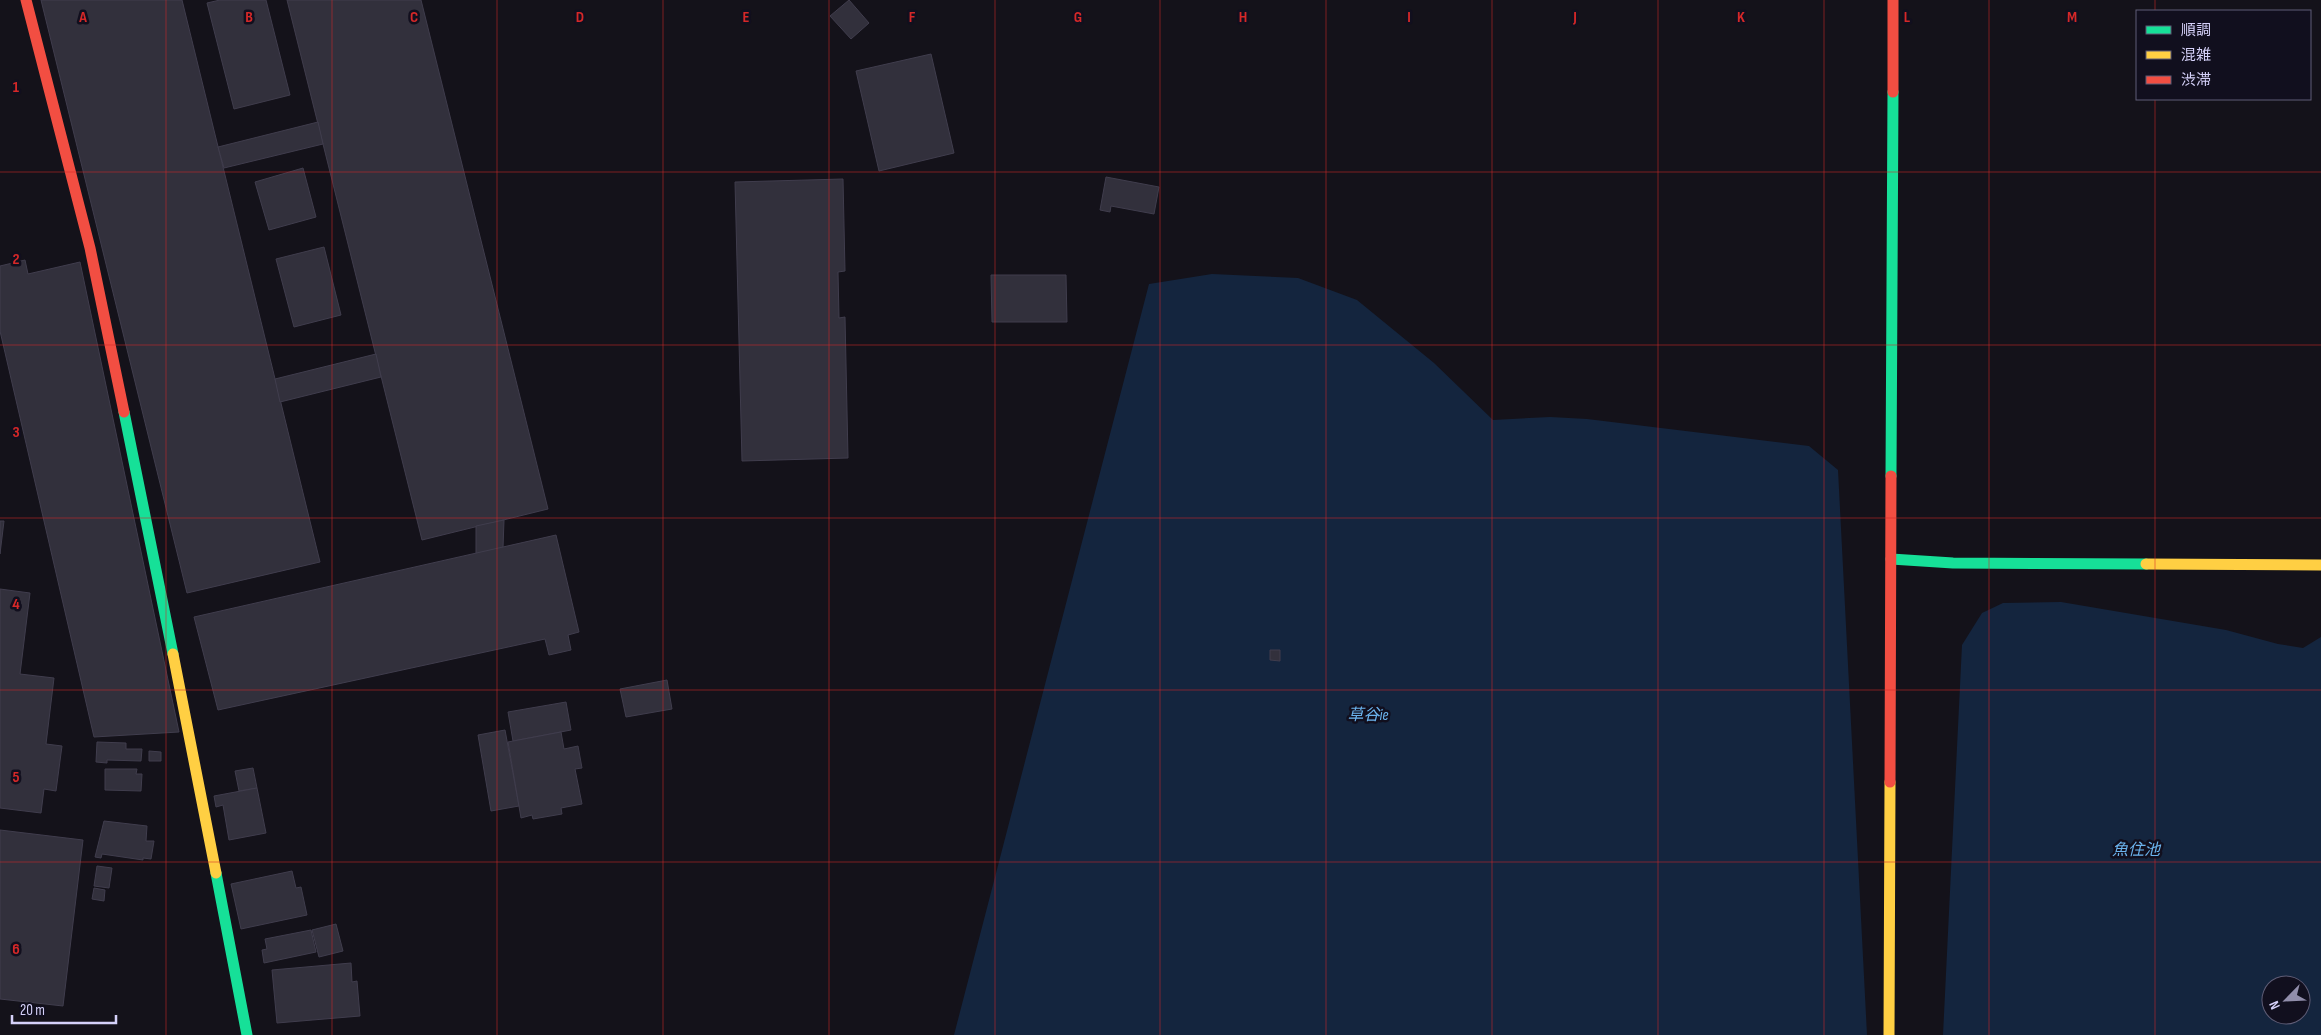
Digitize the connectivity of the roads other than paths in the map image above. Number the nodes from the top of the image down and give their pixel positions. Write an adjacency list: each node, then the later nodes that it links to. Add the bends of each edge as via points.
1 (26, 0): 5 (street, via 90,248 190,734)
2 (1893, 0): 3 (street)
3 (1891, 558): 4 (street, via 1953,563); 6 (street)
4 (2321, 565)
5 (247, 1035)
6 (1890, 1035)

